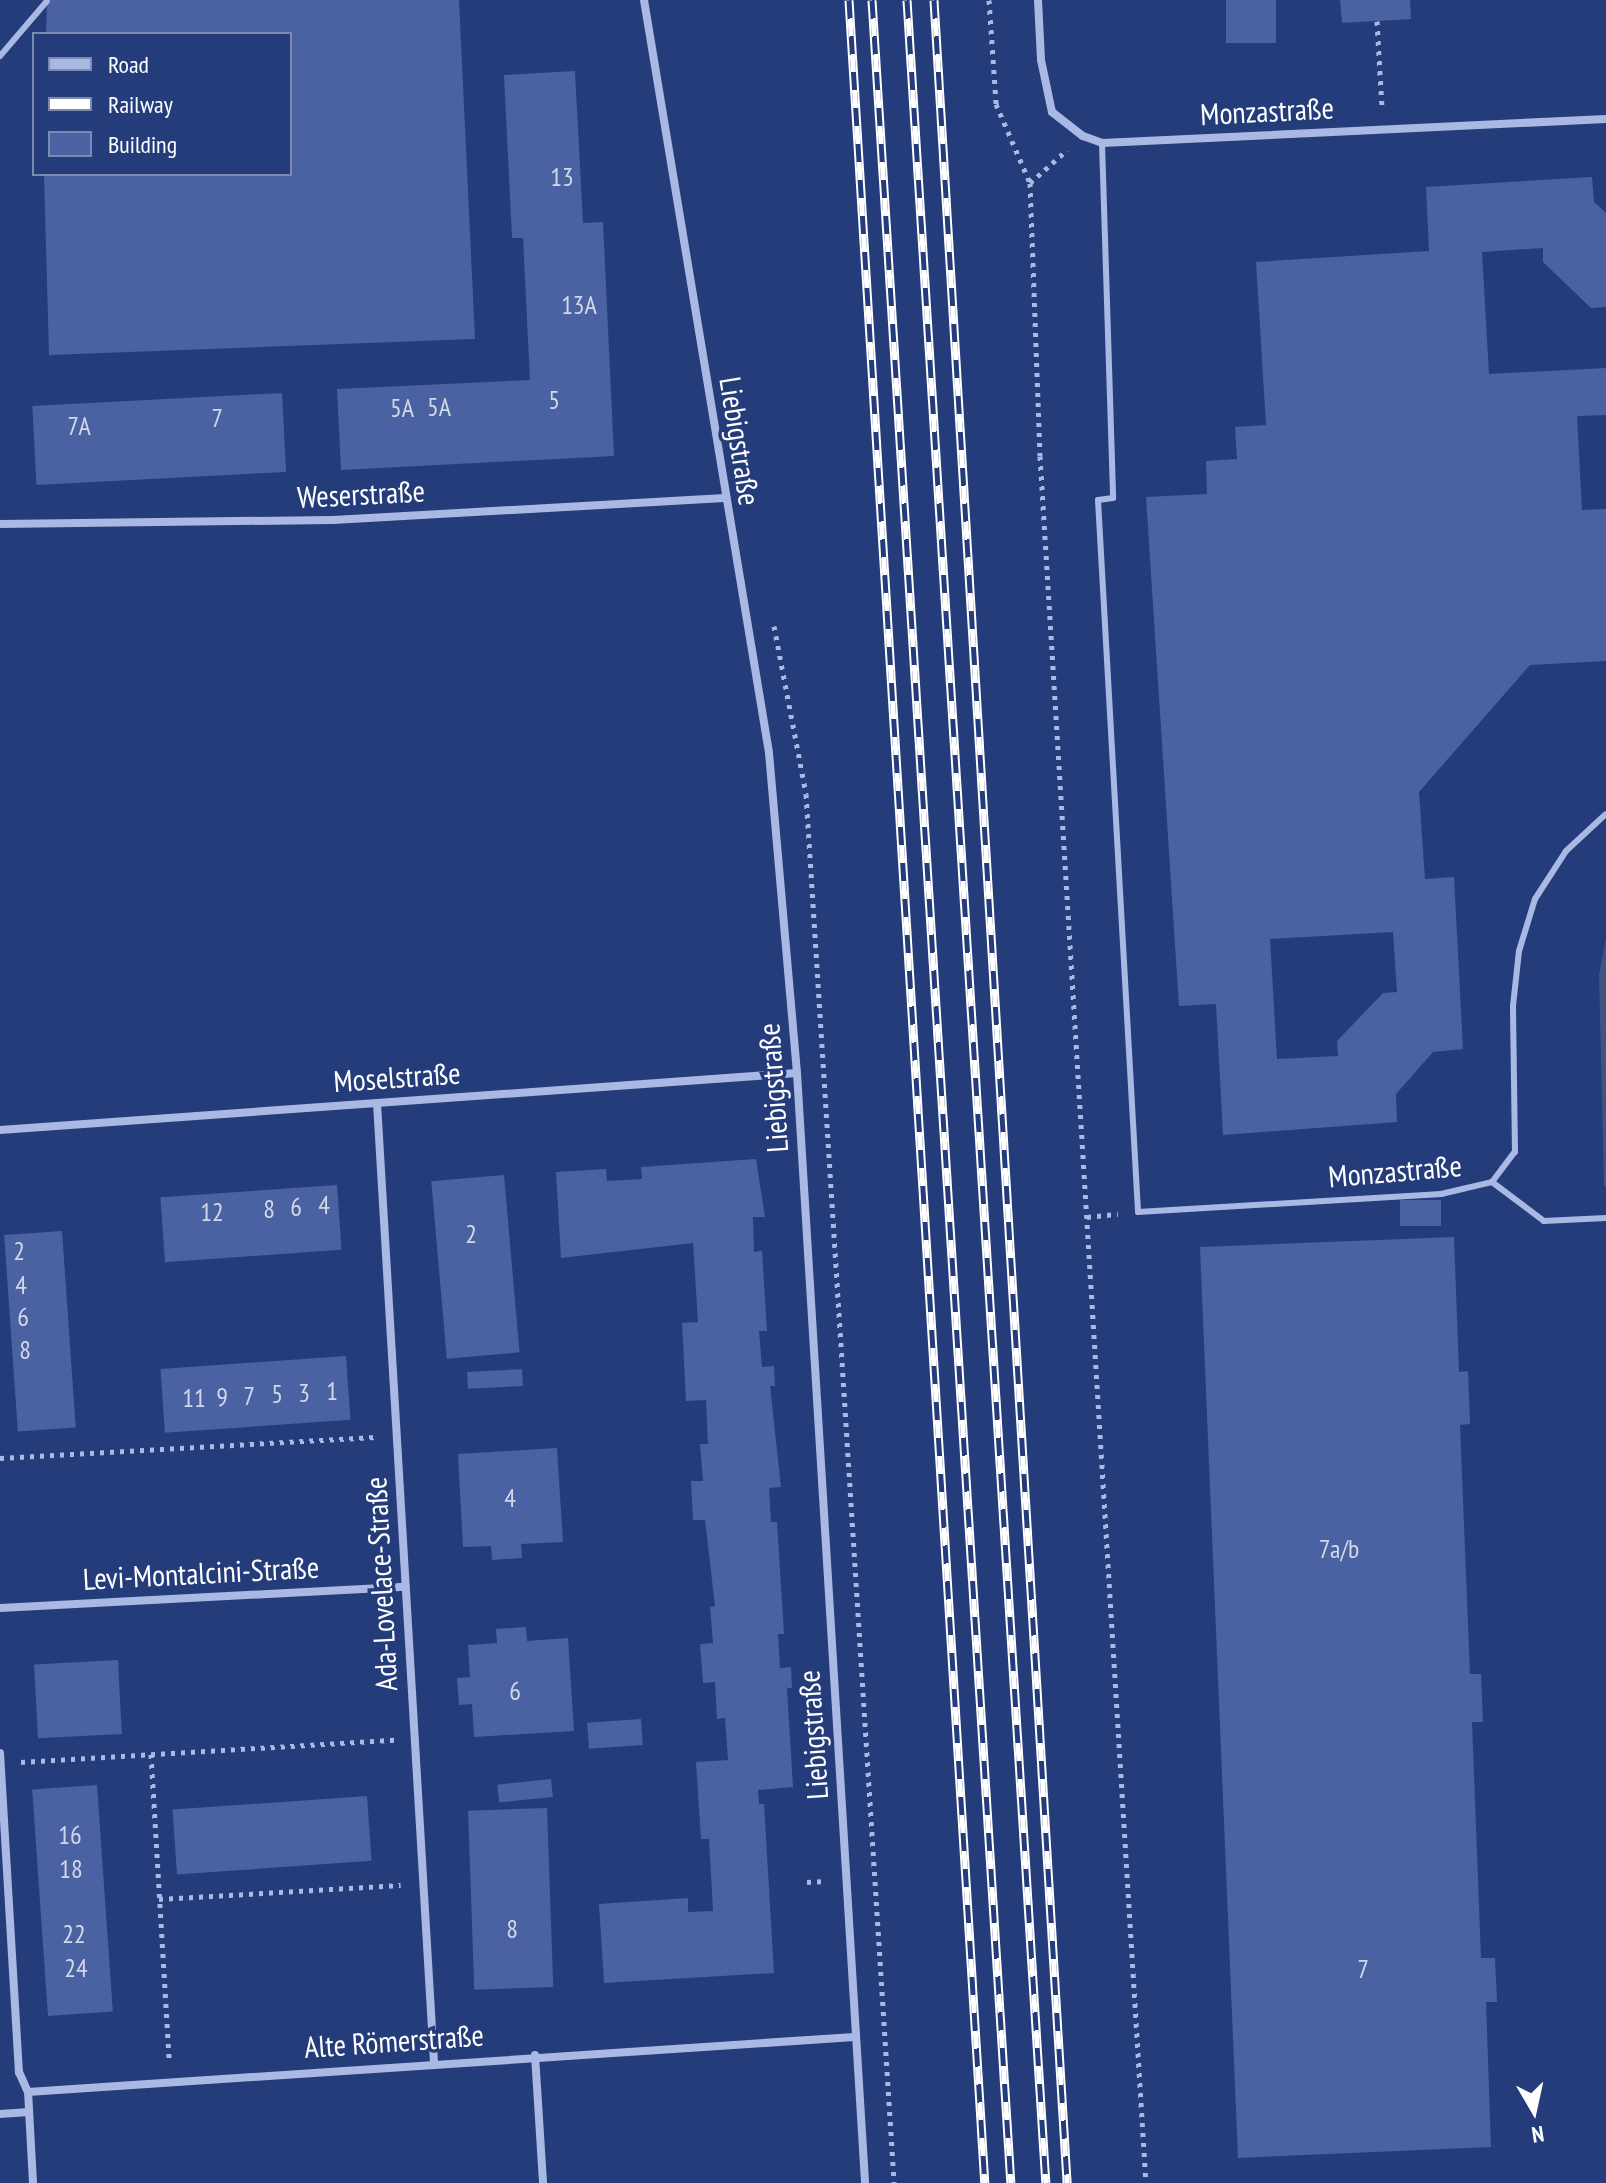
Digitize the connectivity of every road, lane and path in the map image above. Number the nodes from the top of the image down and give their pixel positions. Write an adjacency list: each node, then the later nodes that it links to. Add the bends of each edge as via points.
1 (644, 0): 12 (street, Liebigstraße)
2 (989, 0): 11 (path, via 996,104)
3 (1038, 0): 9 (street, Monzastraße, via 1041,60 1052,112)
4 (47, 1): 6 (lane)
5 (1377, 21): 8 (path)
6 (0, 56)
7 (1606, 119): 8 (street, Monzastraße)
8 (1383, 129): 10 (street, Monzastraße)
9 (1083, 136): 10 (street, Monzastraße); 11 (path)
10 (1102, 143): 19 (lane, via 1113,498 1098,500)
11 (1030, 183): 20 (path, via 1040,456)
12 (724, 498): 13 (street, Weserstraße, via 333,520); 15 (street, Liebigstraße, via 769,753)
13 (0, 524)
14 (1606, 814): 18 (lane, Monzastraße, via 1566,851 1535,899 1519,951 1513,1006 1515,1152)
15 (797, 1073): 16 (street, Moselstraße); 32 (street, Liebigstraße)
16 (377, 1103): 17 (street, Moselstraße); 22 (street, Ada-Lovelace-Straße)
17 (0, 1130)
18 (1492, 1182): 19 (lane, Monzastraße, via 1441,1194); 21 (lane, via 1544,1221)
19 (1138, 1212): 20 (path)
20 (1087, 1217): 42 (path)
21 (1606, 1218)
22 (396, 1436): 23 (path); 24 (street, Ada-Lovelace-Straße)
23 (0, 1458)
24 (405, 1587): 25 (street, Levi-Montalcini-Straße); 26 (street, Ada-Lovelace-Straße)
25 (0, 1608)
26 (415, 1739): 28 (path); 30 (street, Ada-Lovelace-Straße)
27 (0, 1753): 29 (street)
28 (151, 1754): 29 (path); 31 (path)
29 (1, 1763): 36 (street, via 19,2072)
30 (423, 1883): 31 (path); 34 (street, Ada-Lovelace-Straße)
31 (159, 1899): 35 (path)
32 (854, 2037): 33 (street, Alte Römerstraße); 41 (street, Liebigstraße)
33 (535, 2055): 34 (street, Alte Römerstraße); 40 (street)
34 (434, 2062): 35 (street, Alte Römerstraße)
35 (171, 2081): 36 (street, Alte Römerstraße)
36 (28, 2092): 37 (street)
37 (29, 2112): 38 (street); 39 (street)
38 (0, 2114)
39 (33, 2183)
40 (543, 2183)
41 (865, 2183)
42 (1146, 2183)

